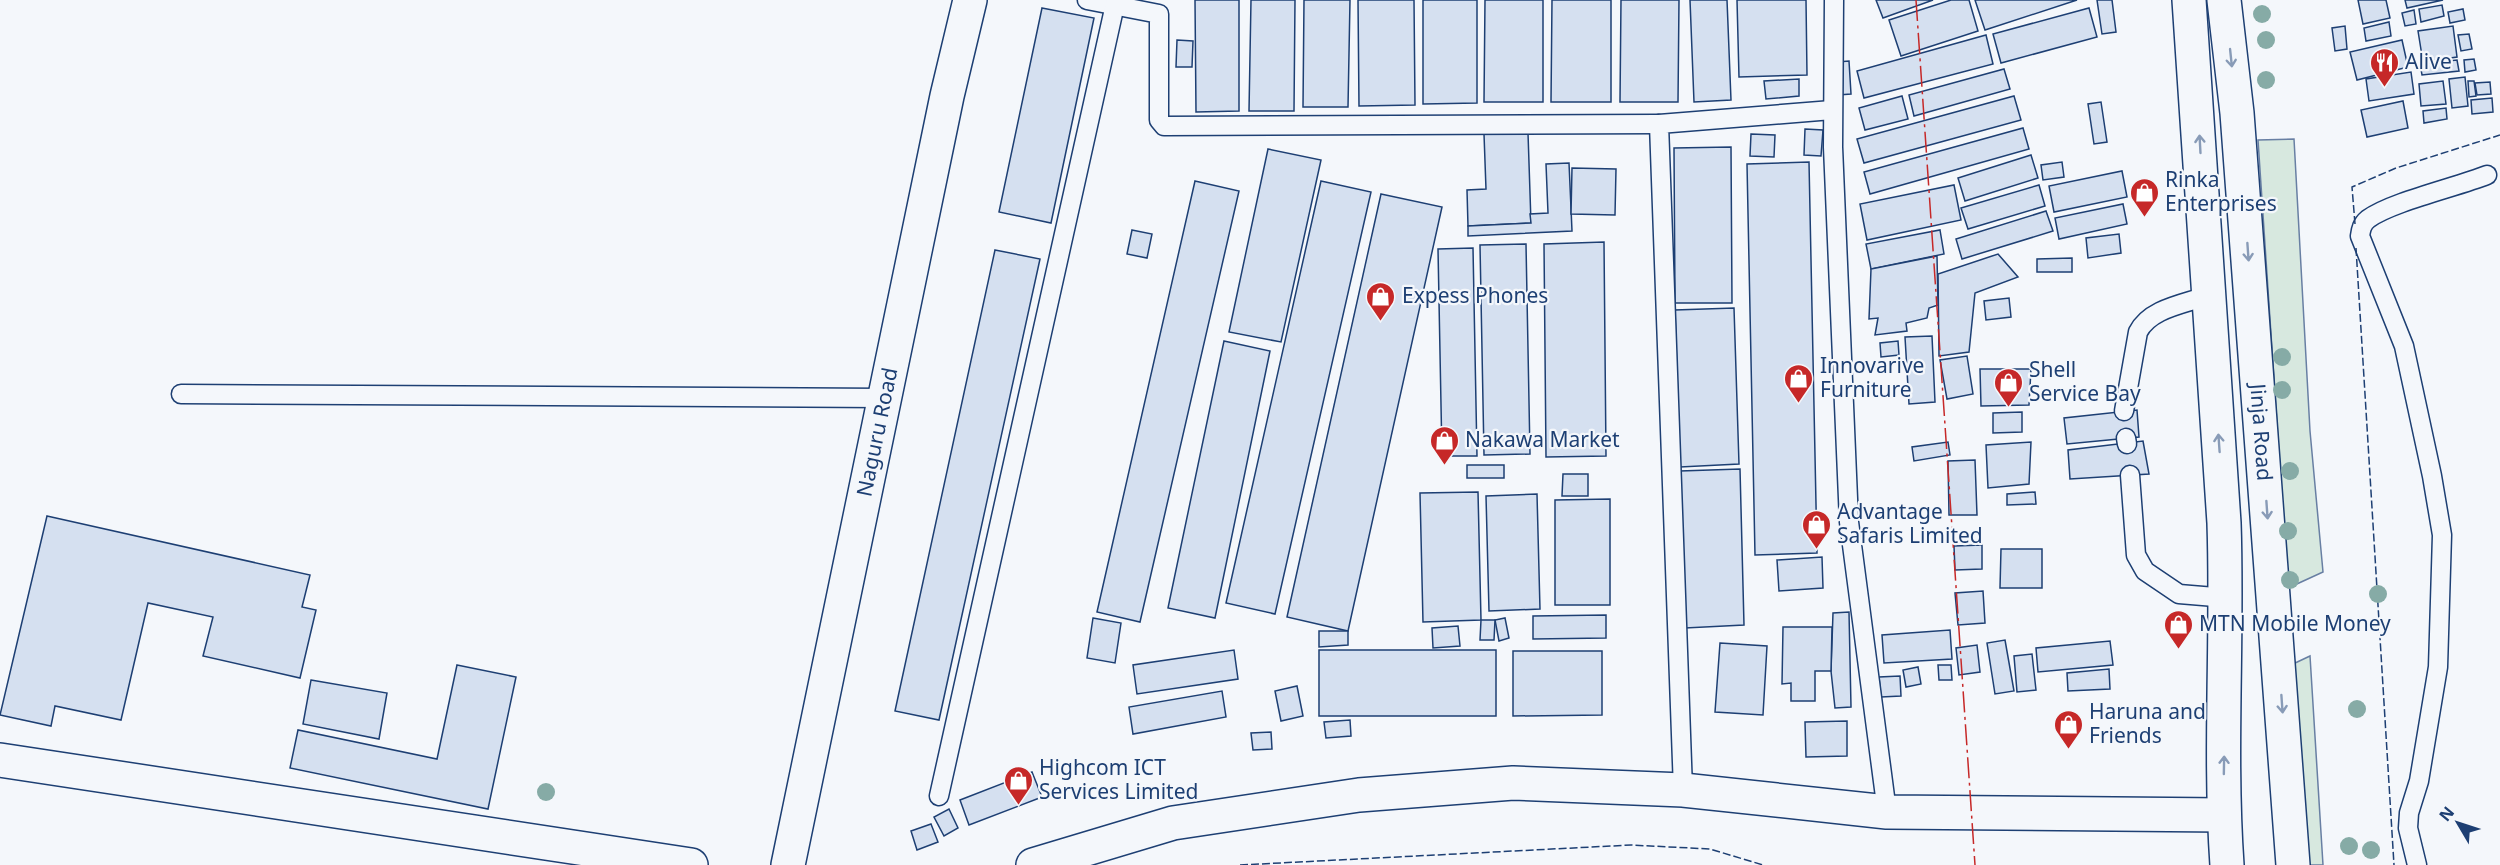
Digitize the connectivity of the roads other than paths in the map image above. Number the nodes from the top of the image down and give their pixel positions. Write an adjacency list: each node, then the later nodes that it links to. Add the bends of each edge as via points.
1 (970, 0): 12 (main road, Naguru Road)
2 (1087, 0): 6 (lane)
3 (1834, 0): 7 (lane)
4 (2189, 0): 10 (main road, Jinja Road, one-way to 4)
5 (2224, 0): 25 (main road, Jinja Road, one-way to 25, via 2239,136)
6 (1115, 3): 8 (lane, via 1159,14 1159,120 1164,126); 18 (lane)
7 (1832, 110): 8 (lane); 19 (lane, via 1850,522)
8 (1659, 124): 17 (lane)
9 (2487, 175): 26 (lane, via 2385,210 2367,220 2360,236 2404,346 2442,535 2438,667 2408,828)
10 (2209, 295): 13 (lane, via 2152,315 2142,323); 15 (main road, Jinja Road, one-way to 10)
11 (181, 394): 12 (lane)
12 (884, 398): 22 (main road, Naguru Road)
13 (2124, 411)
14 (2130, 475): 15 (lane, via 2136,555 2145,571 2179,594)
15 (2227, 598): 20 (main road, Jinja Road, one-way to 15)
16 (0, 760): 21 (main road)
17 (1683, 790): 19 (main road); 23 (main road, via 1514,783 1359,795 1173,823)
18 (939, 796)
19 (1887, 812): 20 (main road)
20 (2224, 815): 24 (main road, Jinja Road)
21 (692, 865)
22 (788, 865)
23 (1033, 865)
24 (2228, 865)
25 (2293, 865)
26 (2417, 865)

